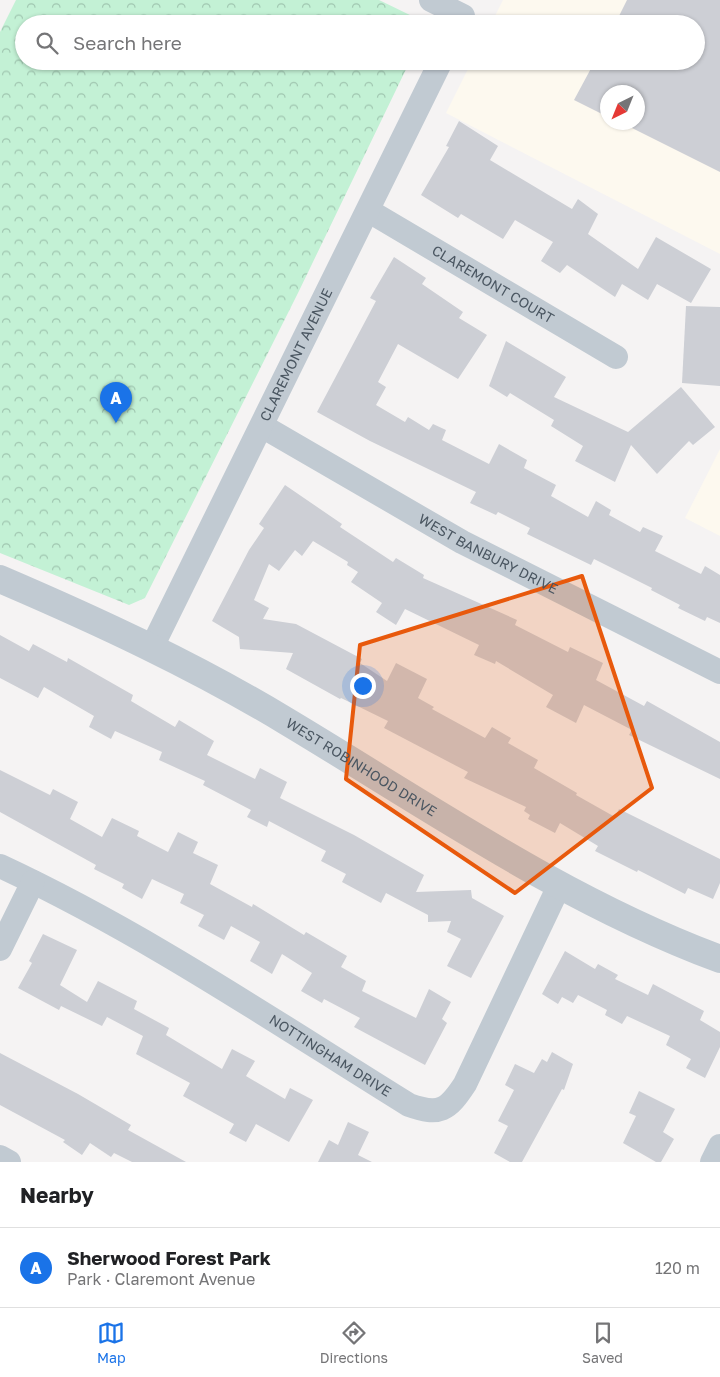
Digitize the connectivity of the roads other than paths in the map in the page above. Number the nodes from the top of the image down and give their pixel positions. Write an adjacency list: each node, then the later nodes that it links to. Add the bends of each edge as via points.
1 (431, 0): 2 (street)
2 (465, 13)
3 (437, 70): 4 (street, CLAREMONT AVENUE)
4 (369, 211): 5 (street, CLAREMONT COURT); 6 (street, CLAREMONT AVENUE)
5 (616, 357)
6 (262, 426): 8 (street, CLAREMONT AVENUE); 9 (street, WEST BANBURY DRIVE, via 462,542)
7 (0, 579): 8 (street, WEST ROBINHOOD DRIVE)
8 (151, 648): 12 (street, WEST ROBINHOOD DRIVE, via 285,720 476,839)
9 (720, 672)
10 (0, 866): 11 (street, NOTTINGHAM DRIVE)
11 (33, 882): 12 (street, NOTTINGHAM DRIVE, via 186,964 409,1106 428,1112 442,1110 465,1084); 13 (street)
12 (559, 886): 14 (street, WEST ROBINHOOD DRIVE)
13 (0, 949)
14 (720, 959)
15 (720, 1146): 18 (street)
16 (0, 1157): 17 (street)
17 (9, 1162)
18 (712, 1162)

